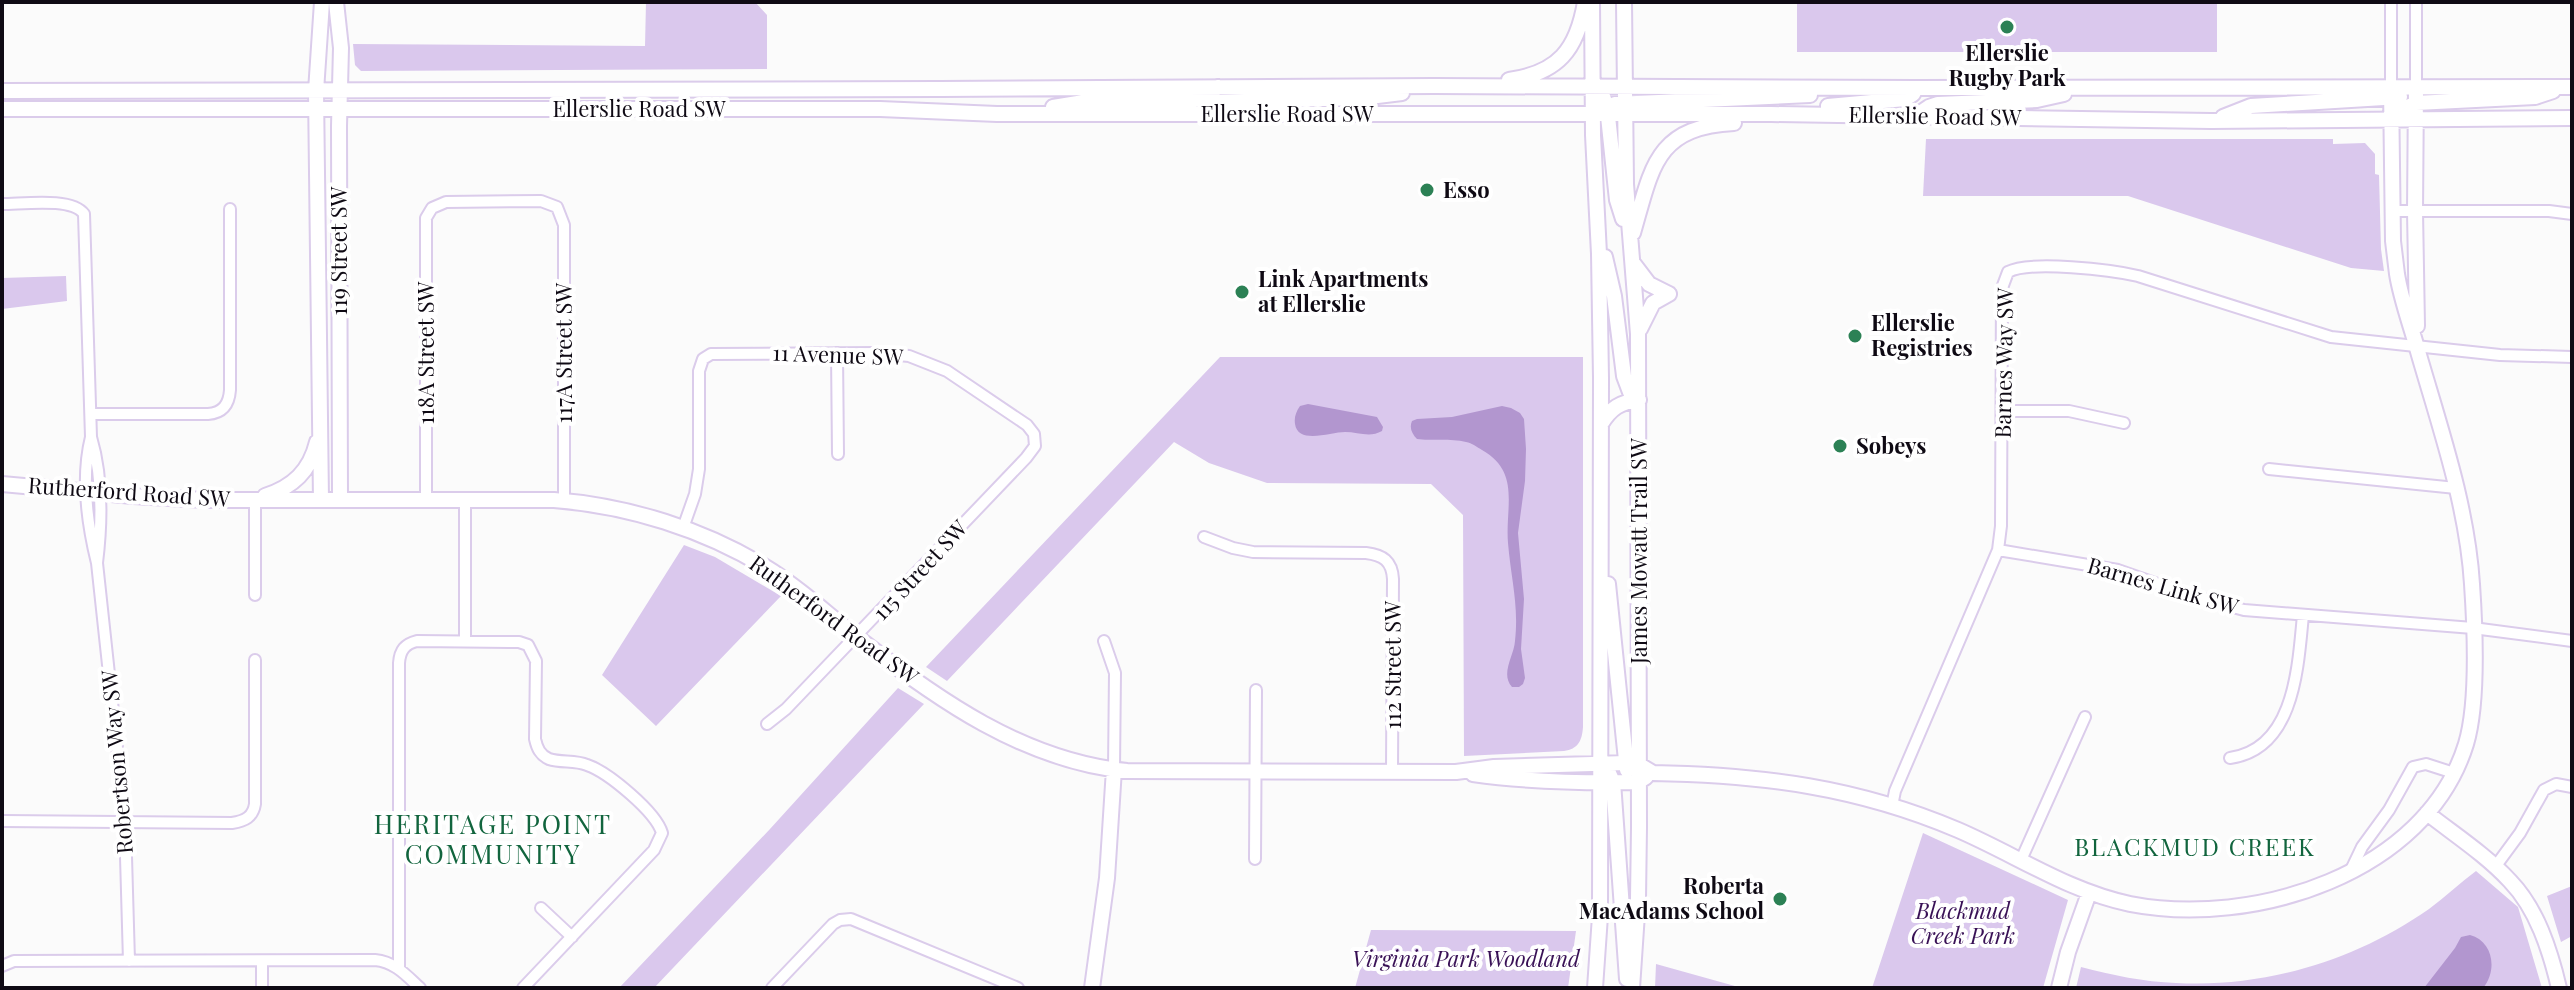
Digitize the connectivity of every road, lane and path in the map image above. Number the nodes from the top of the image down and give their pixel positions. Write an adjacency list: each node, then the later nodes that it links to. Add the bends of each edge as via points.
1 (322, 2): 19 (main road, 119 Street SW)
2 (336, 2): 20 (main road, 119 Street SW)
3 (1585, 2): 10 (main road, via 1566,53 1543,73)
4 (1592, 2): 12 (main road, James Mowatt Trail SW)
5 (1624, 2): 8 (main road, James Mowatt Trail SW)
6 (2391, 2): 21 (street)
7 (2416, 2): 22 (street)
8 (1625, 51): 13 (main road, James Mowatt Trail SW); 14 (main road, via 1631,71 1645,79)
9 (1434, 86): 10 (main road, Ellerslie Road SW); 11 (main road, Ellerslie Road SW); 31 (main road, via 1361,98 1218,102)
10 (1465, 86): 12 (main road, Ellerslie Road SW)
11 (1218, 87): 20 (main road, Ellerslie Road SW); 28 (main road, via 1189,101 1084,102)
12 (1593, 87): 13 (main road, Ellerslie Road SW); 27 (main road); 32 (main road, James Mowatt Trail SW)
13 (1625, 87): 14 (main road, Ellerslie Road SW); 26 (main road, James Mowatt Trail SW)
14 (1865, 87): 16 (main road, Ellerslie Road SW); 26 (main road)
15 (2570, 87): 22 (main road, via 2535,97)
16 (1916, 88): 17 (main road, Ellerslie Road SW); 30 (main road, via 1905,99)
17 (2094, 88): 21 (main road, Ellerslie Road SW); 33 (main road, via 2037,100 1938,104)
18 (2, 91): 19 (main road, Ellerslie Road SW)
19 (316, 91): 20 (main road, Ellerslie Road SW); 24 (main road, 119 Street SW)
20 (339, 91): 25 (main road, 119 Street SW)
21 (2391, 93): 22 (main road); 35 (main road); 37 (main road, via 2251,106)
22 (2416, 96): 35 (main road); 36 (main road)
23 (2, 109): 24 (main road, Ellerslie Road SW)
24 (316, 109): 25 (main road, Ellerslie Road SW); 56 (main road, 119 Street SW)
25 (339, 109): 28 (main road, Ellerslie Road SW, via 880,109); 66 (main road, 119 Street SW)
26 (1625, 109): 27 (main road, Ellerslie Road SW); 29 (main road, Ellerslie Road SW); 45 (main road, James Mowatt Trail SW)
27 (1608, 111): 32 (main road, Ellerslie Road SW); 45 (main road, via 1617,200)
28 (997, 114): 31 (main road, Ellerslie Road SW)
29 (1771, 114): 30 (main road, Ellerslie Road SW); 45 (main road, via 1699,128 1660,153)
30 (1792, 114): 33 (main road, Ellerslie Road SW)
31 (1204, 115): 32 (main road, Ellerslie Road SW)
32 (1593, 115): 44 (main road, James Mowatt Trail SW)
33 (1917, 116): 37 (main road, Ellerslie Road SW)
34 (2572, 118): 36 (main road, Ellerslie Road SW)
35 (2392, 119): 36 (main road, Ellerslie Road SW); 37 (main road, Ellerslie Road SW); 41 (main road)
36 (2415, 119): 42 (main road)
37 (2211, 121)
38 (2, 204): 53 (street, Robertson Way SW, via 68,204 84,214)
39 (557, 207): 63 (street, 118A Street SW, via 541,201 493,201 446,202 432,208 425,225); 68 (street, 117A Street SW, via 564,225)
40 (230, 209): 53 (street, via 228,403 215,413)
41 (2392, 211): 42 (street); 48 (main road, via 2399,287)
42 (2415, 211): 43 (street); 48 (main road)
43 (2572, 214)
44 (1598, 233): 51 (main road, via 1614,296 1624,376); 55 (main road, James Mowatt Trail SW)
45 (1631, 241): 46 (main road, James Mowatt Trail SW)
46 (1633, 262): 47 (main road, James Mowatt Trail SW); 47 (main road, via 1649,284 1669,294 1653,303)
47 (1638, 334): 51 (main road, James Mowatt Trail SW)
48 (2417, 347): 50 (street); 52 (street, Barnes Way SW, via 2320,334 2126,273 2020,268 2008,272 2002,288); 61 (main road)
49 (837, 353): 57 (street, 11 Avenue SW, via 909,356 937,366 1027,425); 58 (street); 69 (street, 11 Avenue SW, via 718,353 703,359 698,478)
50 (2572, 357)
51 (1639, 400): 55 (main road, via 1618,405); 86 (main road, James Mowatt Trail SW)
52 (2002, 411): 54 (street, via 2069,411); 71 (street, Barnes Way SW)
53 (91, 414): 62 (street, Robertson Way SW, via 97,457)
54 (2124, 423)
55 (1601, 425): 72 (main road, James Mowatt Trail SW)
56 (319, 430): 64 (main road, via 302,474); 65 (main road, 119 Street SW)
57 (1035, 446): 76 (street, 115 Street SW)
58 (838, 454)
59 (2269, 469): 61 (street)
60 (2, 484): 62 (main road, Rutherford Road SW)
61 (2456, 488): 75 (main road, via 2470,567)
62 (93, 493): 64 (main road, Rutherford Road SW); 99 (street, Robertson Way SW)
63 (426, 499): 66 (main road, Rutherford Road SW); 67 (main road, Rutherford Road SW)
64 (255, 500): 65 (main road, Rutherford Road SW); 73 (street, Rutherford Road SW)
65 (321, 500): 66 (main road, Rutherford Road SW)
66 (340, 500)
67 (465, 500): 68 (main road, Rutherford Road SW); 77 (street)
68 (564, 501): 69 (main road, Rutherford Road SW)
69 (683, 528): 76 (main road, Rutherford Road SW, via 767,568)
70 (1204, 537): 89 (street, 112 Street SW, via 1253,552 1366,553 1388,560 1393,579)
71 (1998, 550): 74 (street, Barnes Link SW, via 2118,570 2235,608); 96 (street, Barnes Way SW)
72 (1601, 554): 85 (main road, James Mowatt Trail SW); 86 (main road)
73 (255, 595)
74 (2303, 615): 75 (street, Barnes Link SW); 84 (street, via 2296,677 2283,717 2254,752)
75 (2473, 628): 79 (street, Barnes Link SW); 92 (main road, via 2471,721)
76 (857, 637): 83 (street, 115 Street SW); 87 (main road, Rutherford Road SW, via 1010,738 1048,754)
77 (465, 640): 106 (street, via 528,645 536,661 538,750 551,759 584,763 604,773 662,833 654,850); 110 (street, via 417,641 404,647 399,663)
78 (1104, 641): 87 (street, via 1115,673)
79 (2572, 641)
80 (255, 660): 99 (street, via 251,816 232,823)
81 (1256, 690): 88 (street)
82 (2085, 717): 101 (street)
83 (767, 724)
84 (2230, 758)
85 (1601, 763): 86 (main road, Rutherford Road SW); 90 (main road, Rutherford Road SW); 94 (main road, James Mowatt Trail SW)
86 (1632, 763): 91 (main road); 93 (main road, James Mowatt Trail SW)
87 (1114, 769): 88 (main road, Rutherford Road SW); 116 (main road)
88 (1255, 771): 89 (main road, Rutherford Road SW); 100 (street)
89 (1392, 771): 90 (main road, Rutherford Road SW)
90 (1456, 772): 94 (main road, Rutherford Road SW)
91 (1653, 773): 93 (main road); 96 (main road, via 1779,781)
92 (2454, 773): 97 (main road); 103 (street, via 2426,764 2413,767)
93 (1638, 782): 94 (main road, Rutherford Road SW); 118 (main road, James Mowatt Trail SW, via 1638,899)
94 (1607, 783): 117 (main road, James Mowatt Trail SW); 118 (main road)
95 (2572, 787): 102 (street, via 2556,784 2544,790)
96 (1892, 806): 101 (main road)
97 (2427, 813): 102 (main road); 103 (main road, via 2394,844)
98 (3, 821): 99 (street)
99 (125, 822): 107 (street, Robertson Way SW)
100 (1255, 859)
101 (2021, 860): 104 (main road)
102 (2495, 867): 120 (main road, via 2529,905)
103 (2350, 872): 104 (main road, via 2292,895 2231,908 2151,907)
104 (2089, 893): 119 (main road)
105 (541, 908): 106 (street)
106 (572, 937): 113 (street)
107 (129, 961): 108 (street); 109 (street, via 14,961)
108 (262, 961): 110 (street, via 375,960); 111 (street)
109 (2, 966)
110 (399, 969): 112 (street)
111 (262, 988)
112 (420, 988)
113 (523, 988)
114 (772, 988): 115 (street, via 840,920 859,920)
115 (1018, 988)
116 (1092, 988)
117 (1595, 988)
118 (1630, 988)
119 (2059, 988)
120 (2559, 988)

